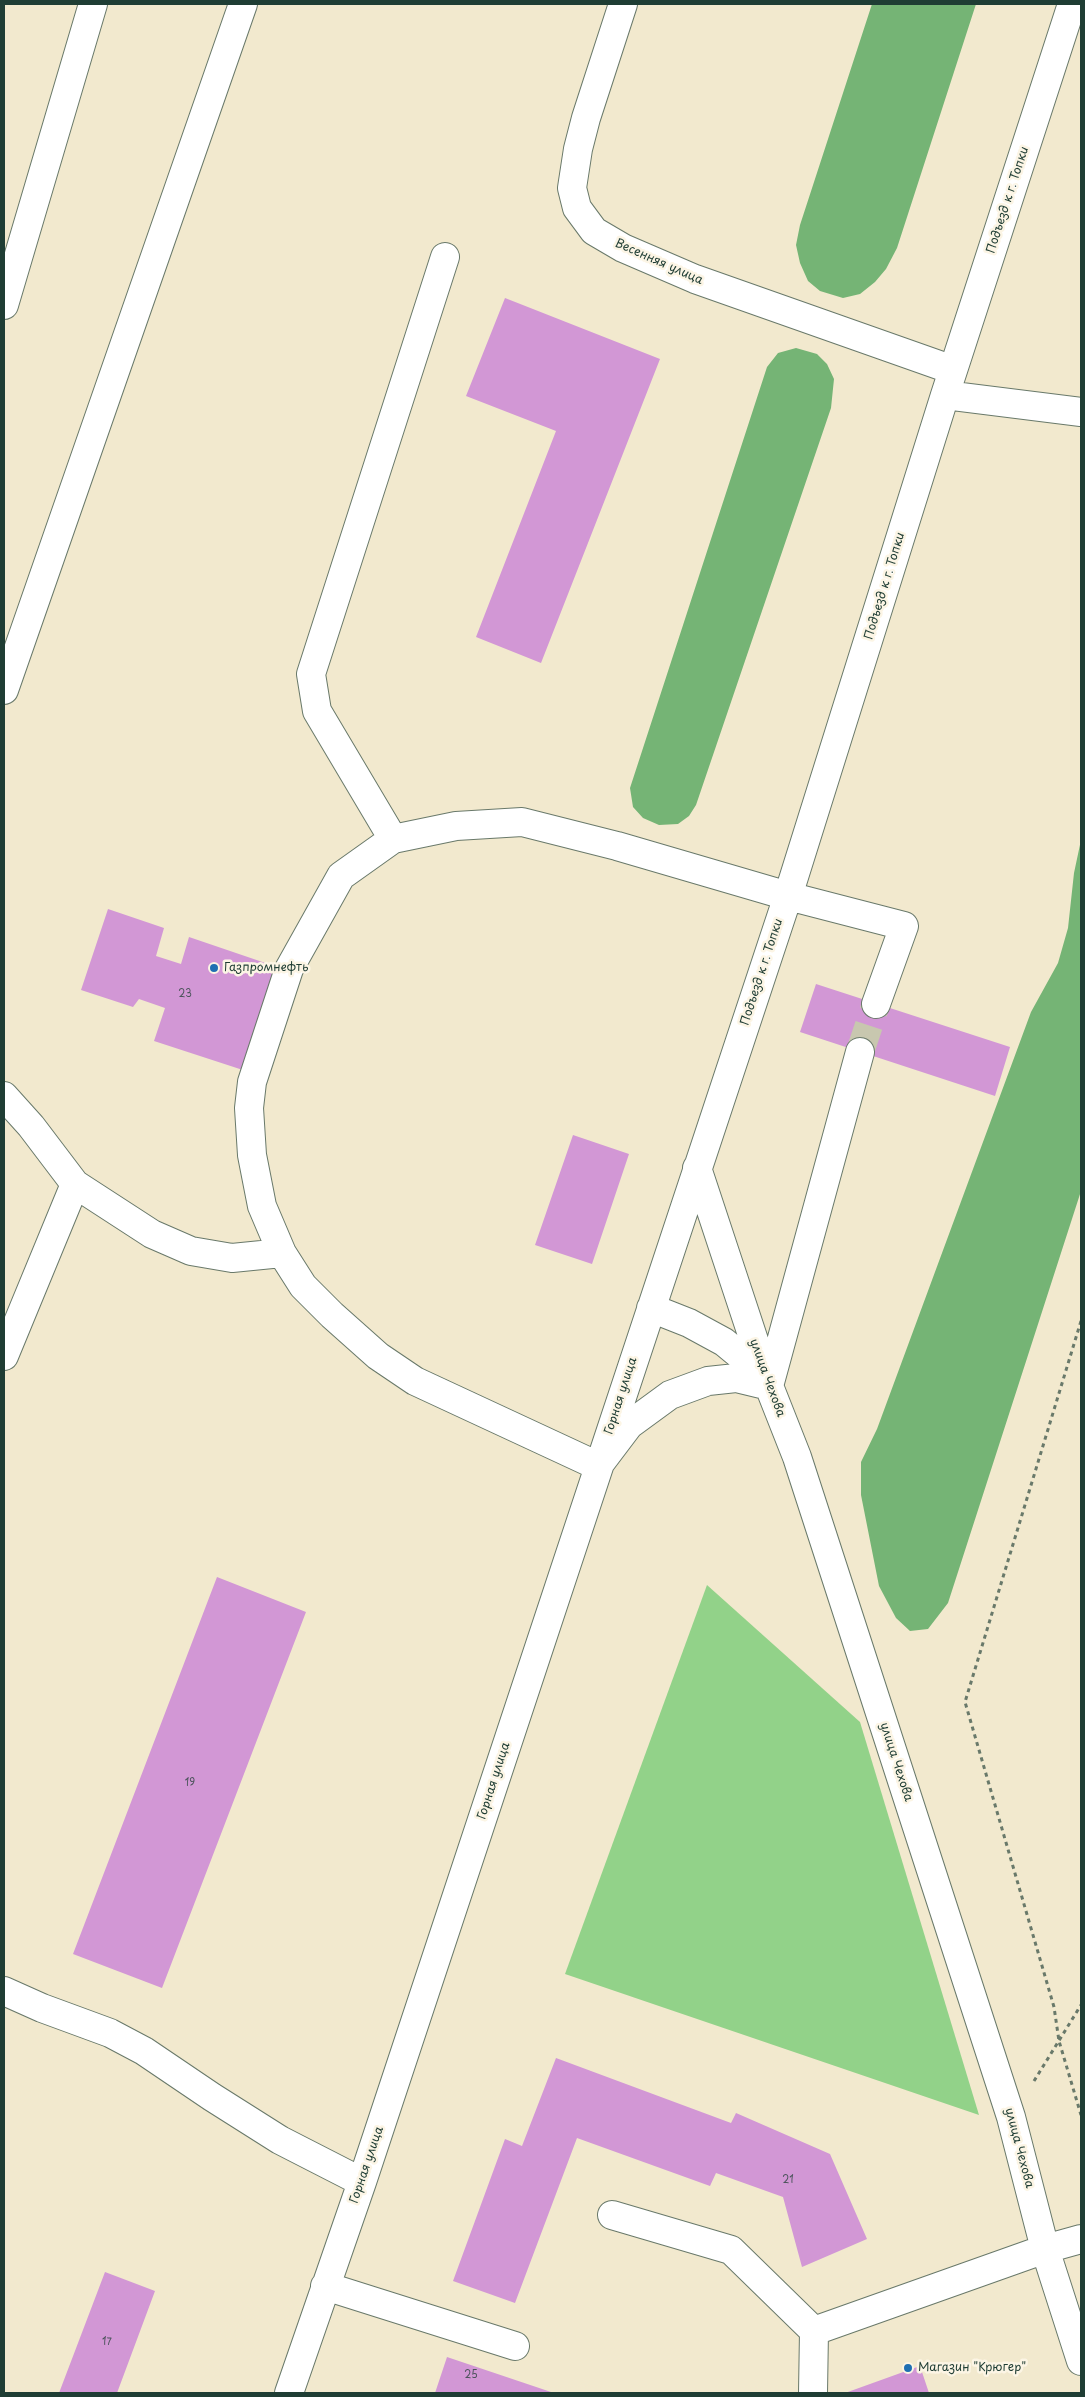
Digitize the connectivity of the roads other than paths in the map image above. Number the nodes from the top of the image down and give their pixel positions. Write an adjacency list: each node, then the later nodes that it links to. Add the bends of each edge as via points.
1 (93, 4): 6 (street)
2 (243, 4): 9 (street)
3 (623, 4): 7 (street, Весенняя улица, via 586,118 572,188 577,208 594,231 623,248 695,279)
4 (1072, 4): 7 (street, Подъезд к г. Топки)
5 (445, 257): 10 (street, via 311,674 317,712)
6 (4, 305)
7 (949, 382): 8 (street, Весенняя улица); 11 (street, Подъезд к г. Топки)
8 (1081, 412)
9 (4, 690)
10 (393, 839): 11 (street, via 456,826 522,822); 17 (street, via 341,876 317,917 289,969 252,1082 249,1108 252,1155 262,1206)
11 (788, 896): 12 (street, via 904,926); 15 (street, Подъезд к г. Топки)
12 (876, 1004)
13 (860, 1052): 20 (street)
14 (4, 1096): 16 (street)
15 (697, 1168): 18 (street, Горная улица); 20 (street, улица Чехова)
16 (75, 1184): 17 (street, via 152,1234 191,1251 232,1258); 19 (street)
17 (282, 1253): 21 (street, via 303,1286 378,1356 408,1376)
18 (651, 1308): 20 (street, via 724,1342 747,1361); 21 (street, Горная улица)
19 (4, 1356)
20 (768, 1386): 21 (street, via 736,1378 708,1381 670,1395 629,1425); 26 (street, улица Чехова, via 797,1457 1011,2117)
21 (598, 1466): 23 (street, Горная улица)
22 (4, 1991): 23 (street, via 144,2050 280,2140)
23 (362, 2182): 27 (street, Горная улица)
24 (612, 2215): 28 (street, via 731,2250)
25 (1081, 2239): 26 (street)
26 (1045, 2249): 28 (street); 30 (street, улица Чехова)
27 (325, 2286): 29 (street); 31 (street, Горная улица)
28 (814, 2331): 32 (street)
29 (514, 2346)
30 (1081, 2361)
31 (289, 2393)
32 (813, 2393)

